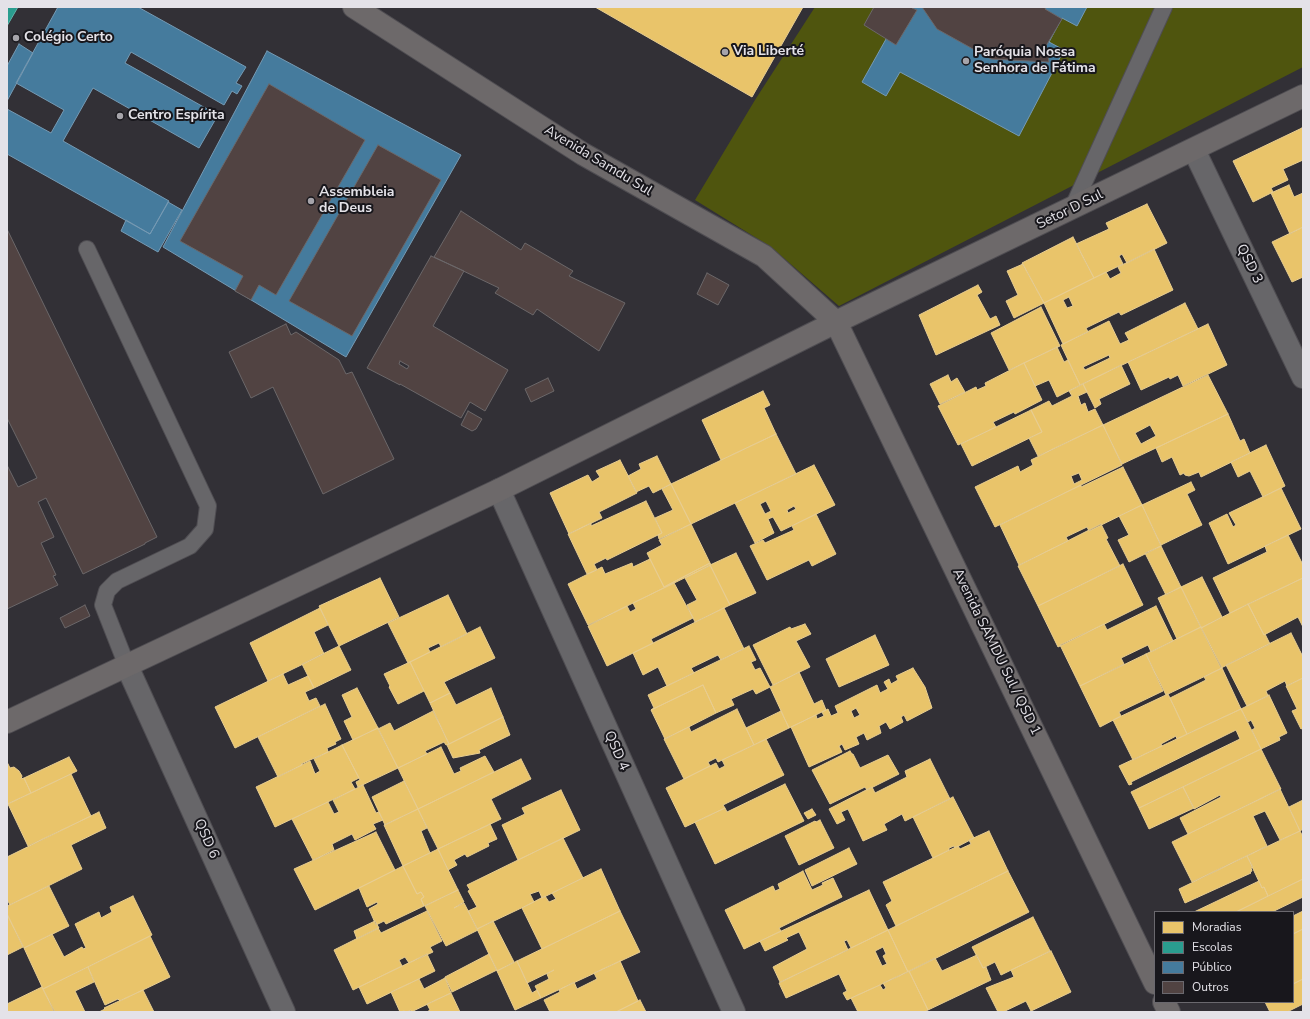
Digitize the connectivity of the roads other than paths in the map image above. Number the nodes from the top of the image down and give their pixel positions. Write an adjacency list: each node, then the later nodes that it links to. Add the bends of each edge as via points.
1 (354, 7): 7 (street, Avenida Samdu Sul, via 583,154 764,256)
2 (1164, 7): 5 (lane)
3 (1303, 96): 4 (street, Setor D Sul)
4 (1194, 150): 5 (street, Setor D Sul); 8 (street, QSD 3)
5 (1072, 209): 7 (street, Setor D Sul)
6 (87, 249): 10 (lane, via 208,506 205,529 190,546 117,581 106,590 103,606)
7 (836, 322): 9 (street, Setor D Sul); 12 (street, Avenida SAMDU Sul / QSD 1)
8 (1303, 377)
9 (499, 490): 10 (street, Setor D Sul); 15 (street, QSD 4)
10 (127, 666): 11 (street, Setor D Sul); 14 (street, QSD 6)
11 (7, 722)
12 (1154, 981)
13 (1164, 1003): 16 (street)
14 (284, 1012)
15 (734, 1012)
16 (1169, 1012)

